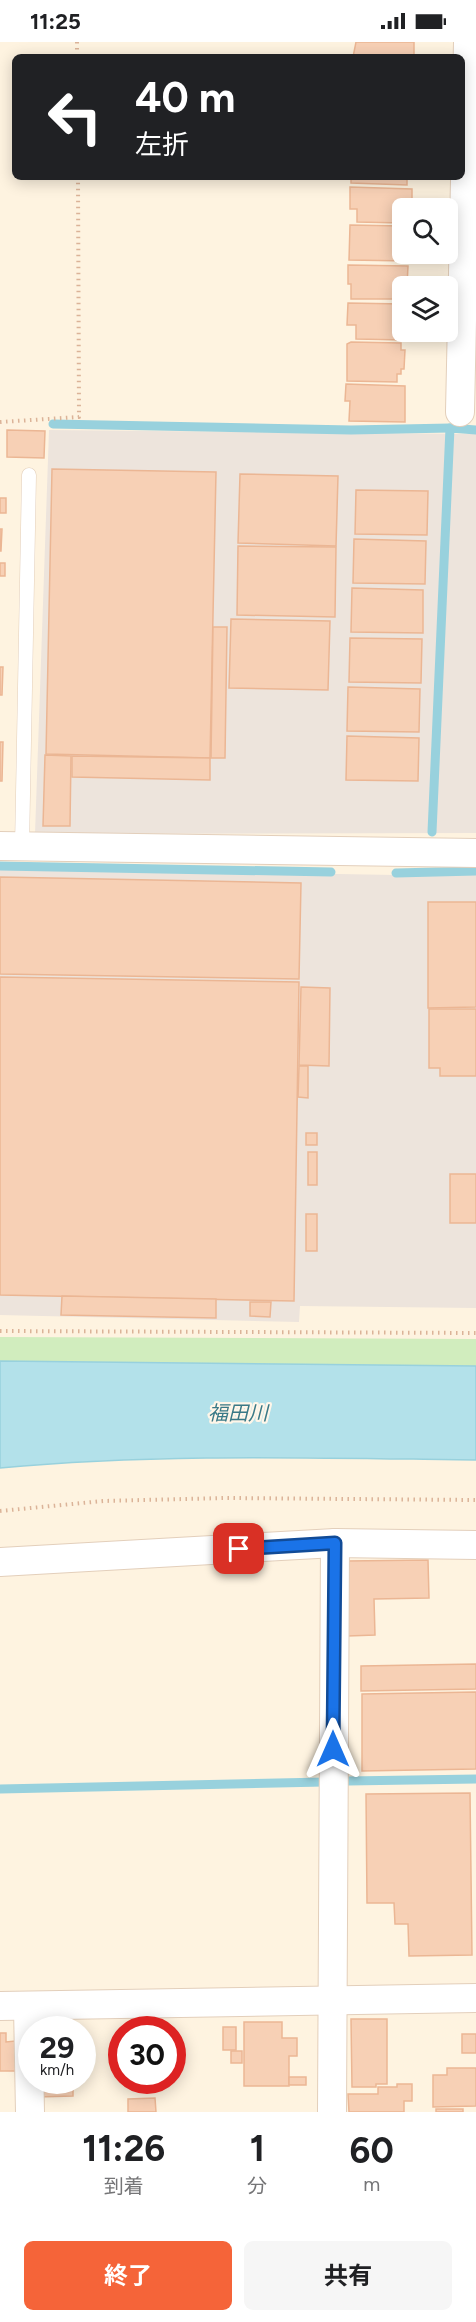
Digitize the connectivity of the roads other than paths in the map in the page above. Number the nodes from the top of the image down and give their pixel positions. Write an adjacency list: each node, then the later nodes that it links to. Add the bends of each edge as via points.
1 (468, 42): 2 (street)
2 (460, 412)
3 (29, 475): 4 (lane)
4 (11, 847): 5 (street)
5 (476, 853)
6 (335, 1543): 7 (street); 8 (street); 10 (street)
7 (476, 1545)
8 (0, 1562)
9 (476, 1998): 10 (street)
10 (331, 2001): 12 (street); 14 (street)
11 (0, 2006): 12 (street)
12 (28, 2006): 13 (street)
13 (30, 2112)
14 (332, 2112)

